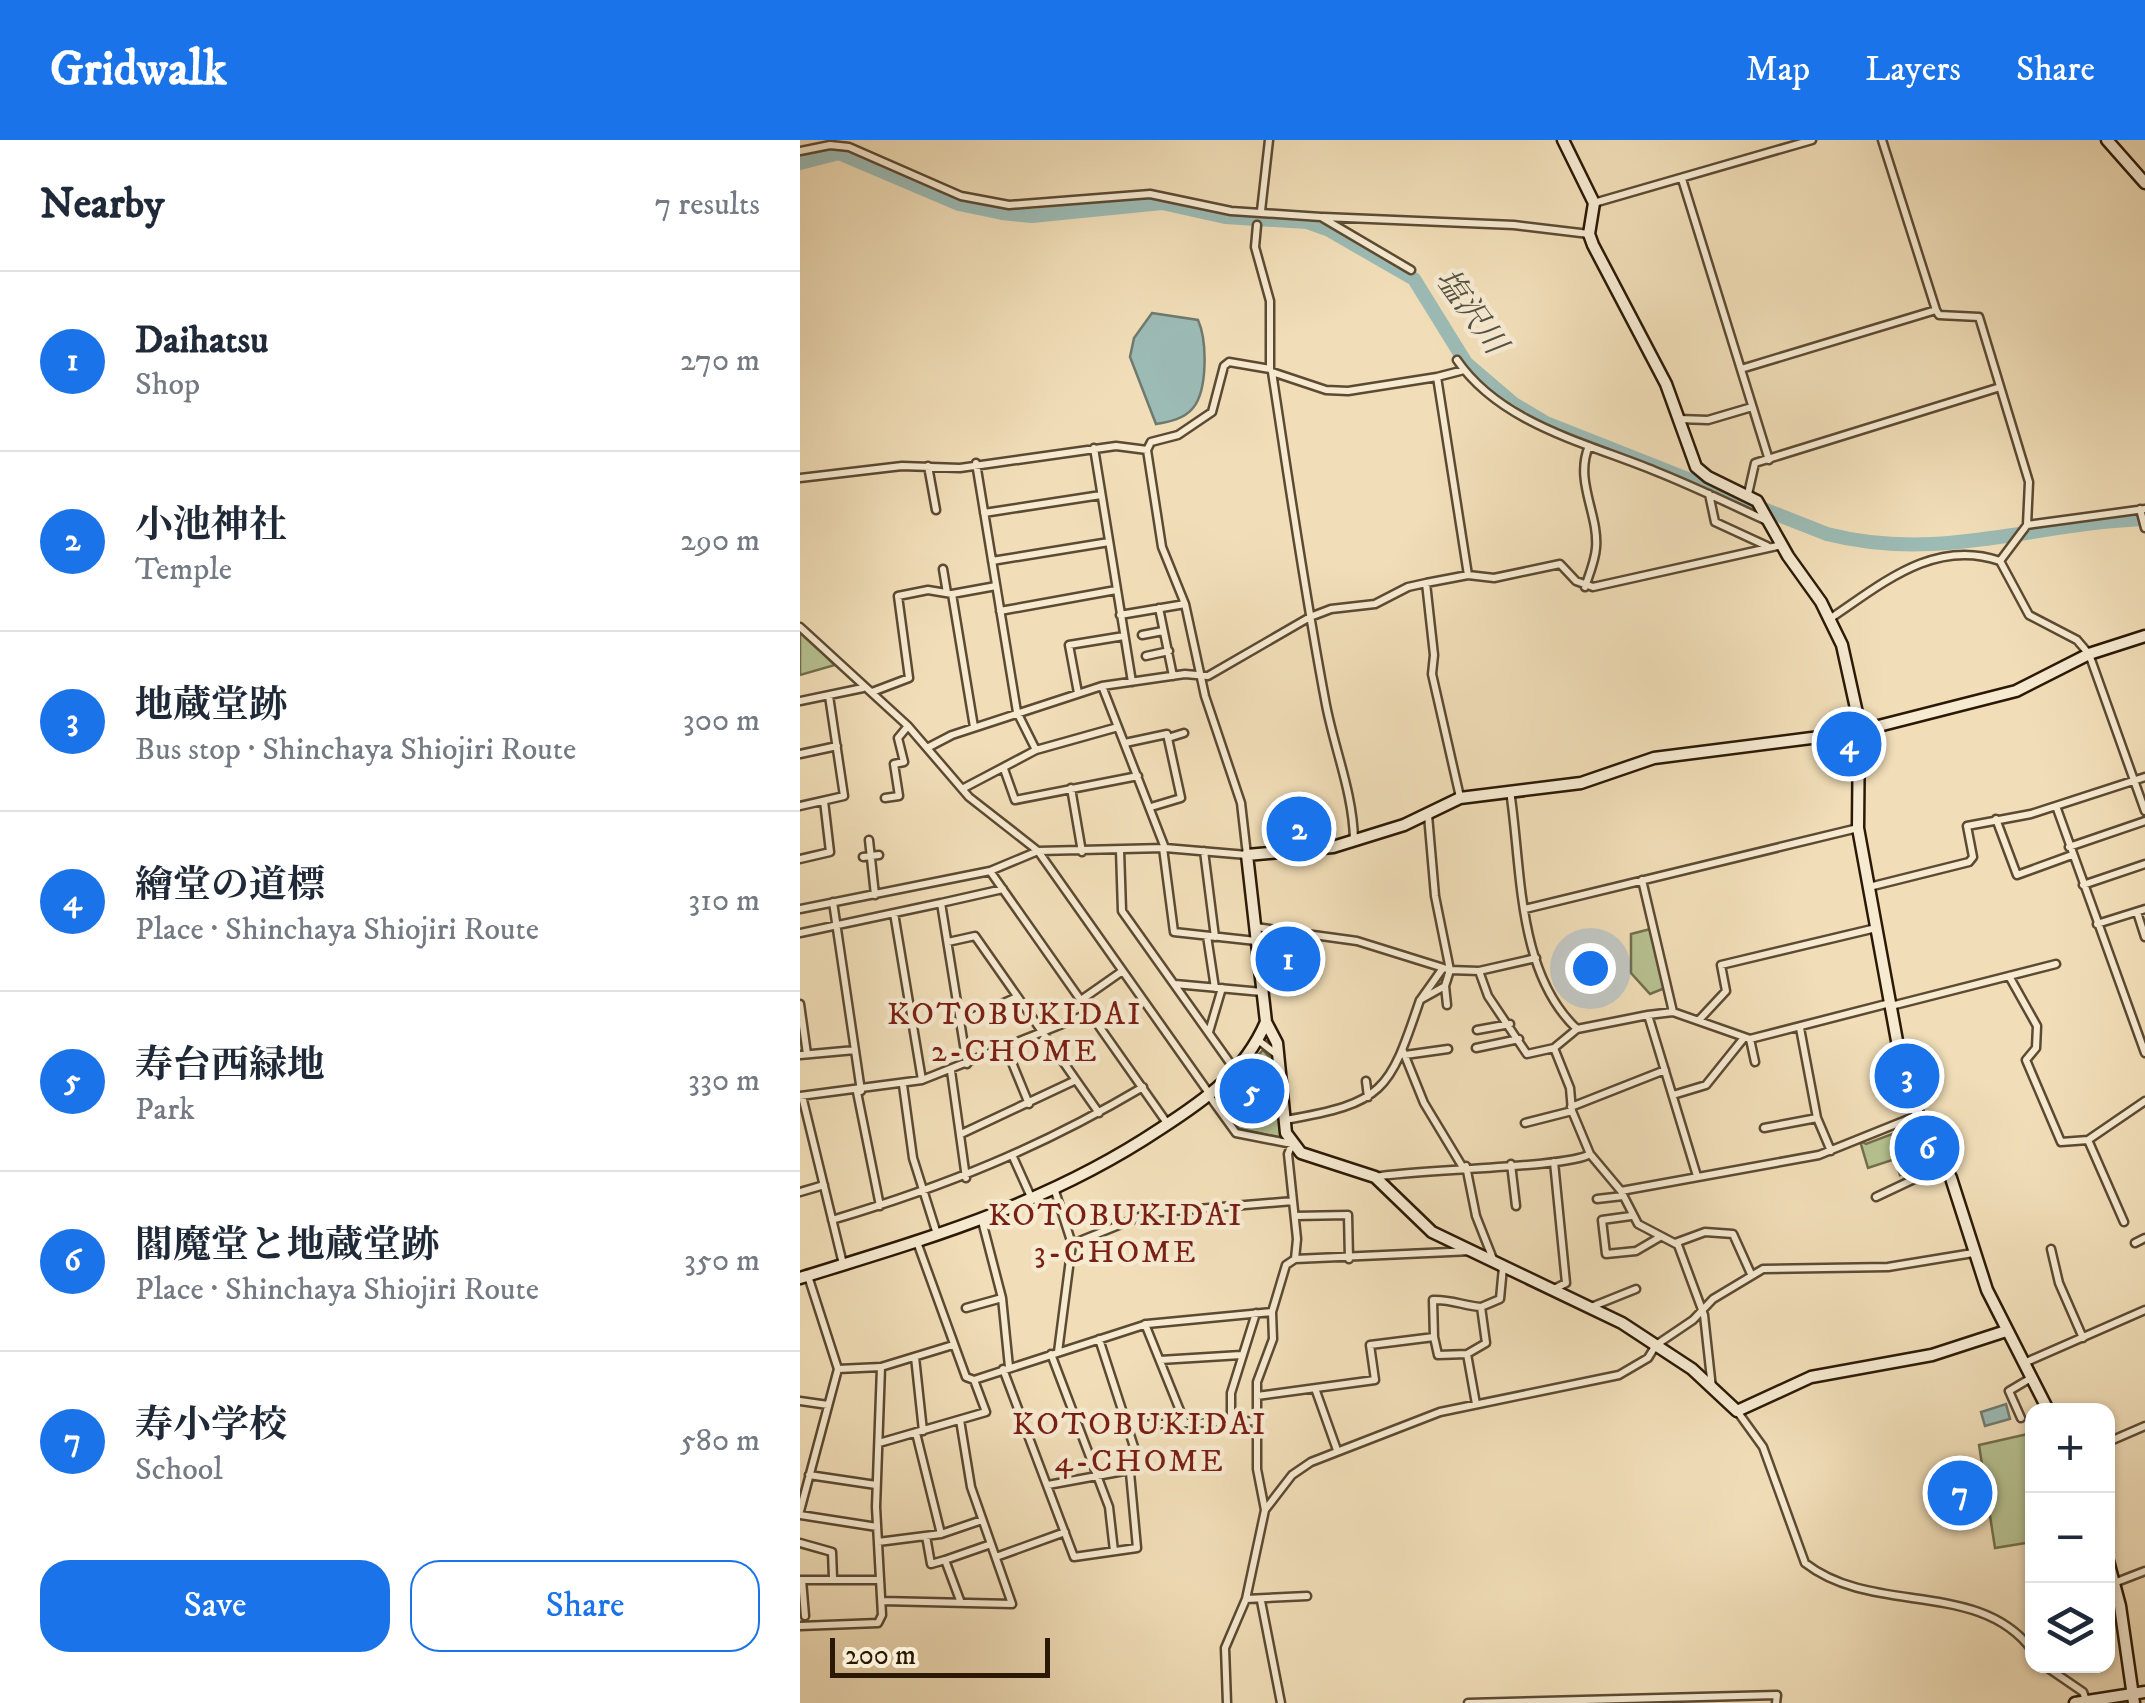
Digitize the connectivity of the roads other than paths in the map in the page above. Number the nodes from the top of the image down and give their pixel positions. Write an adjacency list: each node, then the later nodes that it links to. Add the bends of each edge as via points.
1 (1269, 140): 10 (street)
2 (1564, 140): 9 (street)
3 (1812, 140): 7 (street)
4 (1882, 140): 15 (street)
5 (2107, 140): 8 (street)
6 (800, 151): 10 (street, via 849,147 960,196 1009,205 1150,194)
7 (1682, 179): 9 (street); 17 (street)
8 (2145, 184)
9 (1594, 203): 13 (street)
10 (1261, 211): 11 (street)
11 (1322, 217): 13 (street); 14 (street)
12 (1256, 225): 25 (street, via 1270,301 1270,368 1229,362 1212,412)
13 (1590, 234): 22 (street)
14 (1412, 270)
15 (1936, 310): 17 (street); 20 (street, via 1939,316 1979,317)
16 (1457, 360): 18 (street)
17 (1741, 369): 21 (street)
18 (1464, 370): 19 (street); 23 (street, via 1542,427)
19 (1437, 377): 45 (street); 55 (street, via 1348,391 1272,372)
20 (1997, 388): 26 (street); 37 (street, via 2029,482)
21 (1752, 407): 22 (street, via 1708,420); 26 (street)
22 (1678, 420): 31 (street, via 1702,474)
23 (1588, 446): 30 (street); 48 (street, via 1587,502 1596,549)
24 (1094, 448): 25 (street); 27 (street); 32 (street)
25 (1147, 450): 51 (street, via 1162,547)
26 (1769, 460): 31 (street, via 1752,467)
27 (976, 464): 28 (street); 35 (street)
28 (928, 466): 29 (street); 34 (street)
29 (800, 478)
30 (1709, 494): 36 (street); 41 (street, via 1716,522)
31 (1748, 494): 36 (street)
32 (1101, 495): 35 (street); 39 (street)
33 (2143, 509): 37 (street); 38 (street)
34 (936, 510)
35 (984, 513): 43 (street)
36 (1768, 521): 40 (street)
37 (2024, 526): 42 (street)
38 (2144, 528)
39 (1108, 542): 43 (street); 49 (street)
40 (1782, 546): 41 (street); 56 (street)
41 (1768, 547): 48 (street)
42 (2003, 558): 56 (street, via 1920,561); 63 (street, via 2029,615 2077,640)
43 (992, 561): 47 (street)
44 (943, 568): 50 (street)
45 (1468, 575): 46 (street); 48 (street, via 1494,578 1560,564)
46 (1426, 583): 55 (street, via 1375,604); 93 (street, via 1432,674)
47 (996, 586): 50 (street); 53 (street)
48 (1586, 587)
49 (1116, 590): 53 (street); 54 (street)
50 (950, 594): 69 (street, via 898,596 910,678); 76 (street)
51 (1185, 604): 52 (street); 66 (street)
52 (1159, 608): 54 (street); 58 (street)
53 (1000, 610): 73 (street)
54 (1120, 615): 60 (street)
55 (1310, 617): 66 (street); 104 (street, via 1351,796)
56 (1830, 618): 77 (street, via 1848,661)
57 (800, 627): 69 (street)
58 (1163, 632): 59 (street); 62 (street)
59 (1142, 634)
60 (1124, 636): 67 (street); 70 (street, via 1069,644)
61 (2145, 636): 63 (street)
62 (1169, 651): 64 (street); 65 (street)
63 (2089, 654): 77 (street, via 2016,690); 88 (street)
64 (1146, 656)
65 (1173, 676): 66 (street); 67 (street)
66 (1204, 677): 111 (street, via 1241,803)
67 (1132, 682): 68 (street)
68 (1102, 686): 70 (street); 75 (street)
69 (868, 690): 71 (street); 74 (street)
70 (1078, 694): 73 (street)
71 (829, 696): 72 (street); 81 (street)
72 (800, 702)
73 (1017, 712): 76 (street); 83 (street)
74 (908, 726): 82 (street); 92 (street, via 898,738 904,762 894,764 899,796)
75 (1118, 727): 80 (street); 83 (street)
76 (974, 728): 82 (street)
77 (1858, 731): 91 (street, via 1654,758 1596,780); 102 (street)
78 (1184, 733): 79 (street)
79 (1168, 738): 80 (street); 96 (street, via 1180,798)
80 (1125, 743): 86 (street)
81 (837, 746): 84 (street); 94 (street, via 844,796)
82 (927, 748): 90 (street)
83 (1036, 750): 85 (street)
84 (800, 754)
85 (1004, 768): 89 (street, via 1015,800); 90 (street)
86 (1138, 776): 89 (street); 96 (street)
87 (2145, 777): 88 (street)
88 (2135, 780): 97 (street); 98 (street)
89 (1071, 788): 110 (street)
90 (962, 789): 107 (street)
91 (1510, 790): 93 (street); 123 (street)
92 (886, 798)
93 (1460, 798): 99 (street)
94 (824, 800): 95 (street); 112 (street, via 830,852)
95 (800, 806)
96 (1150, 806): 105 (street)
97 (2056, 806): 100 (street); 109 (street)
98 (2145, 811)
99 (1428, 814): 104 (street); 137 (street)
100 (1996, 819): 109 (street, via 2017,875); 117 (street, via 1966,826 1970,862)
101 (2145, 821): 109 (street)
102 (1858, 828): 115 (street); 117 (street)
103 (869, 840): 119 (street)
104 (1354, 840): 111 (street, via 1302,854)
105 (1164, 848): 106 (street); 108 (street); 131 (street, via 1174,932)
106 (1120, 850): 110 (street); 141 (street, via 1122,911)
107 (1038, 851): 110 (street); 114 (street); 139 (street)
108 (1204, 851): 111 (street); 131 (street)
109 (2070, 851): 116 (street)
110 (1082, 852)
111 (1248, 855): 128 (street)
112 (800, 860)
113 (2145, 864): 116 (street)
114 (990, 870): 118 (street); 119 (street)
115 (1642, 880): 123 (street); 151 (street)
116 (2083, 885): 127 (street)
117 (1869, 886): 129 (street)
118 (1003, 889): 121 (street); 146 (street)
119 (875, 895): 120 (street)
120 (833, 902): 122 (street); 126 (street)
121 (941, 903): 125 (street); 134 (street)
122 (800, 909)
123 (1526, 909): 135 (street)
124 (2141, 911): 127 (street); 132 (street)
125 (894, 912): 126 (street); 180 (street)
126 (836, 924): 130 (street); 170 (street)
127 (2097, 924): 172 (street)
128 (1256, 927): 133 (street); 137 (street, via 1357,942)
129 (1876, 928): 149 (street); 154 (street, via 1721,965 1726,991)
130 (800, 933)
131 (1211, 936): 133 (street); 143 (street)
132 (2145, 936)
133 (1257, 941): 144 (street)
134 (948, 942): 145 (street, via 975,936); 155 (street)
135 (1536, 958): 138 (street); 160 (street)
136 (2056, 964): 140 (street)
137 (1447, 969): 138 (street); 142 (street); 147 (street)
138 (1479, 971): 157 (street)
139 (1121, 972): 146 (street); 188 (street)
140 (2009, 976): 149 (street); 201 (street, via 2037,1026 2036,1048 2026,1060 2061,1142)
141 (1175, 984): 143 (street); 162 (street)
142 (1445, 986): 147 (street); 150 (street)
143 (1218, 988): 144 (street); 162 (street)
144 (1262, 992): 156 (street)
145 (1017, 997): 155 (street); 161 (street)
146 (1082, 1000): 152 (street)
147 (1420, 1000): 171 (street)
148 (800, 1004): 173 (street)
149 (1890, 1004): 158 (street); 194 (street)
150 (1447, 1005)
151 (1673, 1012): 153 (street); 154 (street)
152 (1090, 1013): 161 (street); 184 (street)
153 (1648, 1015): 160 (street); 178 (street)
154 (1699, 1020): 164 (street)
155 (961, 1022): 176 (street)
156 (1266, 1022): 165 (street); 174 (street)
157 (1510, 1024): 159 (street); 163 (street)
158 (1800, 1028): 164 (street); 195 (street)
159 (1478, 1030)
160 (1577, 1030): 168 (street)
161 (1042, 1033): 166 (street); 181 (street)
162 (1209, 1033): 177 (street)
163 (1519, 1038): 167 (street); 168 (street, via 1527,1054)
164 (1746, 1039): 175 (street); 186 (street, via 1706,1084)
165 (1258, 1040): 174 (street); 177 (street)
166 (1006, 1048): 176 (street); 191 (street)
167 (1476, 1048)
168 (1554, 1048): 192 (street)
169 (1448, 1049): 171 (street)
170 (854, 1050): 173 (street); 185 (street)
171 (1404, 1052): 189 (street, via 1390,1080); 209 (street, via 1424,1102)
172 (2145, 1052)
173 (804, 1054)
174 (1277, 1055): 196 (street)
175 (1755, 1062)
176 (967, 1064): 179 (street)
177 (1236, 1070): 188 (street)
178 (1665, 1070): 186 (street); 192 (street)
179 (950, 1071): 180 (street); 200 (street)
180 (922, 1080): 183 (street)
181 (1076, 1080): 191 (street); 193 (street)
182 (1366, 1081): 189 (street)
183 (903, 1085): 185 (street); 216 (street)
184 (1143, 1087): 193 (street); 197 (street)
185 (859, 1091): 187 (street); 222 (street)
186 (1673, 1095): 210 (street)
187 (801, 1096): 213 (street)
188 (1210, 1097): 197 (street); 202 (street, via 1236,1133)
189 (1368, 1097): 196 (street)
190 (2145, 1101): 201 (street)
191 (1029, 1104): 200 (street)
192 (1571, 1109): 198 (street); 204 (street)
193 (1099, 1113): 205 (street)
194 (1916, 1116): 203 (street); 208 (street)
195 (1817, 1118): 199 (street); 203 (street)
196 (1285, 1120): 202 (street)
197 (1168, 1124): 214 (street)
198 (1531, 1124)
199 (1764, 1128)
200 (961, 1134): 212 (street)
201 (2088, 1140): 228 (street)
202 (1292, 1144): 211 (street, via 1316,1162); 221 (street)
203 (1830, 1150): 210 (street)
204 (1590, 1154): 206 (street); 217 (street)
205 (1014, 1157): 212 (street); 220 (street)
206 (1554, 1162): 207 (street); 245 (street, via 1566,1283)
207 (1511, 1164): 209 (street); 223 (street)
208 (1944, 1164): 218 (street); 238 (street)
209 (1464, 1166): 211 (street); 241 (street, via 1476,1216)
210 (1698, 1176): 217 (street)
211 (1375, 1177): 237 (street, via 1432,1232)
212 (966, 1178): 216 (street)
213 (824, 1185): 215 (street); 226 (street)
214 (1055, 1191): 220 (street); 235 (street)
215 (800, 1192)
216 (922, 1194): 222 (street); 229 (street)
217 (1622, 1194): 219 (street); 225 (street)
218 (1876, 1197)
219 (1598, 1199)
220 (1034, 1201): 227 (street)
221 (1293, 1201): 224 (street); 235 (street, via 1149,1213)
222 (880, 1206): 226 (street)
223 (1516, 1206)
224 (1295, 1216): 239 (street); 240 (street, via 1348,1216)
225 (1631, 1216): 230 (street); 230 (street, via 1602,1220 1606,1254 1636,1251)
226 (832, 1220): 242 (street)
227 (982, 1221): 229 (street); 247 (street)
228 (2124, 1222)
229 (938, 1236): 232 (street)
230 (1662, 1237): 233 (street)
231 (2145, 1238): 234 (street)
232 (917, 1242): 242 (street); 260 (street)
233 (1674, 1243): 243 (street, via 1706,1232 1733,1234); 251 (street)
234 (2135, 1243)
235 (1072, 1244): 262 (street)
236 (2051, 1249): 258 (street)
237 (1472, 1252): 240 (street); 241 (street)
238 (1973, 1252): 243 (street, via 1888,1267 1782,1266); 256 (street)
239 (1295, 1259): 240 (street); 253 (street, via 1286,1265)
240 (1349, 1259)
241 (1498, 1262): 245 (street); 248 (street, via 1500,1299)
242 (843, 1265): 244 (street)
243 (1751, 1274): 251 (street)
244 (804, 1277): 270 (street)
245 (1553, 1290): 249 (street)
246 (1632, 1292): 249 (street)
247 (1002, 1298): 250 (street); 269 (street)
248 (1481, 1307): 257 (street, via 1433,1300); 263 (street, via 1486,1343)
249 (1589, 1307): 261 (street)
250 (966, 1308)
251 (1702, 1310): 261 (street); 273 (street)
252 (2145, 1310): 258 (street)
253 (1272, 1312): 254 (street); 275 (street)
254 (1256, 1313): 255 (street); 264 (street)
255 (1145, 1324): 259 (street); 266 (street)
256 (2006, 1331): 267 (street); 280 (street, via 1932,1355 1811,1376)
257 (1434, 1337): 263 (street, via 1438,1356); 274 (street, via 1370,1346 1376,1380)
258 (2083, 1338): 267 (street)
259 (1099, 1339): 262 (street); 286 (street)
260 (954, 1344): 265 (street); 272 (street, via 966,1377)
261 (1656, 1345): 273 (street); 278 (street, via 1648,1358 1619,1375)
262 (1054, 1353): 269 (street); 293 (street)
263 (1467, 1354): 278 (street)
264 (1240, 1355): 266 (street); 284 (street)
265 (915, 1356): 268 (street); 288 (street)
266 (1160, 1360): 285 (street)
267 (2024, 1363): 271 (street)
268 (881, 1366): 270 (street); 290 (street)
269 (1006, 1368): 272 (street); 296 (street)
270 (838, 1370): 279 (street)
271 (2031, 1378): 277 (street); 281 (street, via 2009,1392)
272 (974, 1380): 282 (street, via 986,1412)
273 (1712, 1388): 280 (street)
274 (1316, 1390): 275 (street); 291 (street)
275 (1257, 1396): 283 (street)
276 (800, 1401): 279 (street)
277 (2044, 1403)
278 (1476, 1404): 291 (street)
279 (828, 1406): 294 (street)
280 (1737, 1411): 323 (street, via 1763,1446 1805,1563 1897,1599 1985,1612)
281 (2022, 1418)
282 (960, 1420): 288 (street); 299 (street)
283 (1257, 1421): 284 (street); 297 (street, via 1256,1469)
284 (1231, 1422): 285 (street)
285 (1185, 1423): 286 (street)
286 (1130, 1425): 292 (street, via 1135,1450)
287 (2145, 1426): 289 (street)
288 (920, 1432): 290 (street); 302 (street)
289 (2115, 1439)
290 (879, 1443): 295 (street)
291 (1337, 1450): 297 (street, via 1292,1476)
292 (1129, 1462): 293 (street, via 1124,1471); 307 (street, via 1137,1548)
293 (1097, 1474): 296 (street); 307 (street)
294 (810, 1475): 295 (street); 298 (street)
295 (876, 1485): 300 (street)
296 (1048, 1485): 301 (street)
297 (1265, 1510): 317 (street)
298 (800, 1513): 300 (street)
299 (982, 1520): 302 (street); 306 (street)
300 (877, 1527): 305 (street)
301 (1064, 1532): 307 (street, via 1074,1556); 308 (street)
302 (941, 1534): 303 (street)
303 (926, 1536): 305 (street); 309 (street, via 931,1564)
304 (800, 1542): 311 (street, via 832,1552)
305 (878, 1542): 313 (street)
306 (991, 1544): 308 (street); 309 (street)
307 (1114, 1551)
308 (996, 1557): 319 (street, via 1012,1604)
309 (945, 1560): 319 (street)
310 (2145, 1572): 314 (street)
311 (833, 1578): 312 (street); 313 (street)
312 (801, 1580): 321 (street)
313 (880, 1580): 318 (street)
314 (2115, 1582)
315 (2114, 1583): 325 (street)
316 (1307, 1596): 320 (street)
317 (1246, 1599): 320 (street); 327 (street, via 1225,1648)
318 (882, 1602): 319 (street); 322 (street, via 878,1623)
319 (961, 1602)
320 (1261, 1602): 328 (street)
321 (805, 1616)
322 (800, 1626)
323 (2025, 1642)
324 (2054, 1673): 326 (street, via 2083,1692)
325 (2137, 1696): 326 (street)
326 (2081, 1702)
327 (1227, 1703)
328 (1281, 1703)
329 (1468, 1703): 330 (street, via 1777,1696)
330 (1776, 1703)

